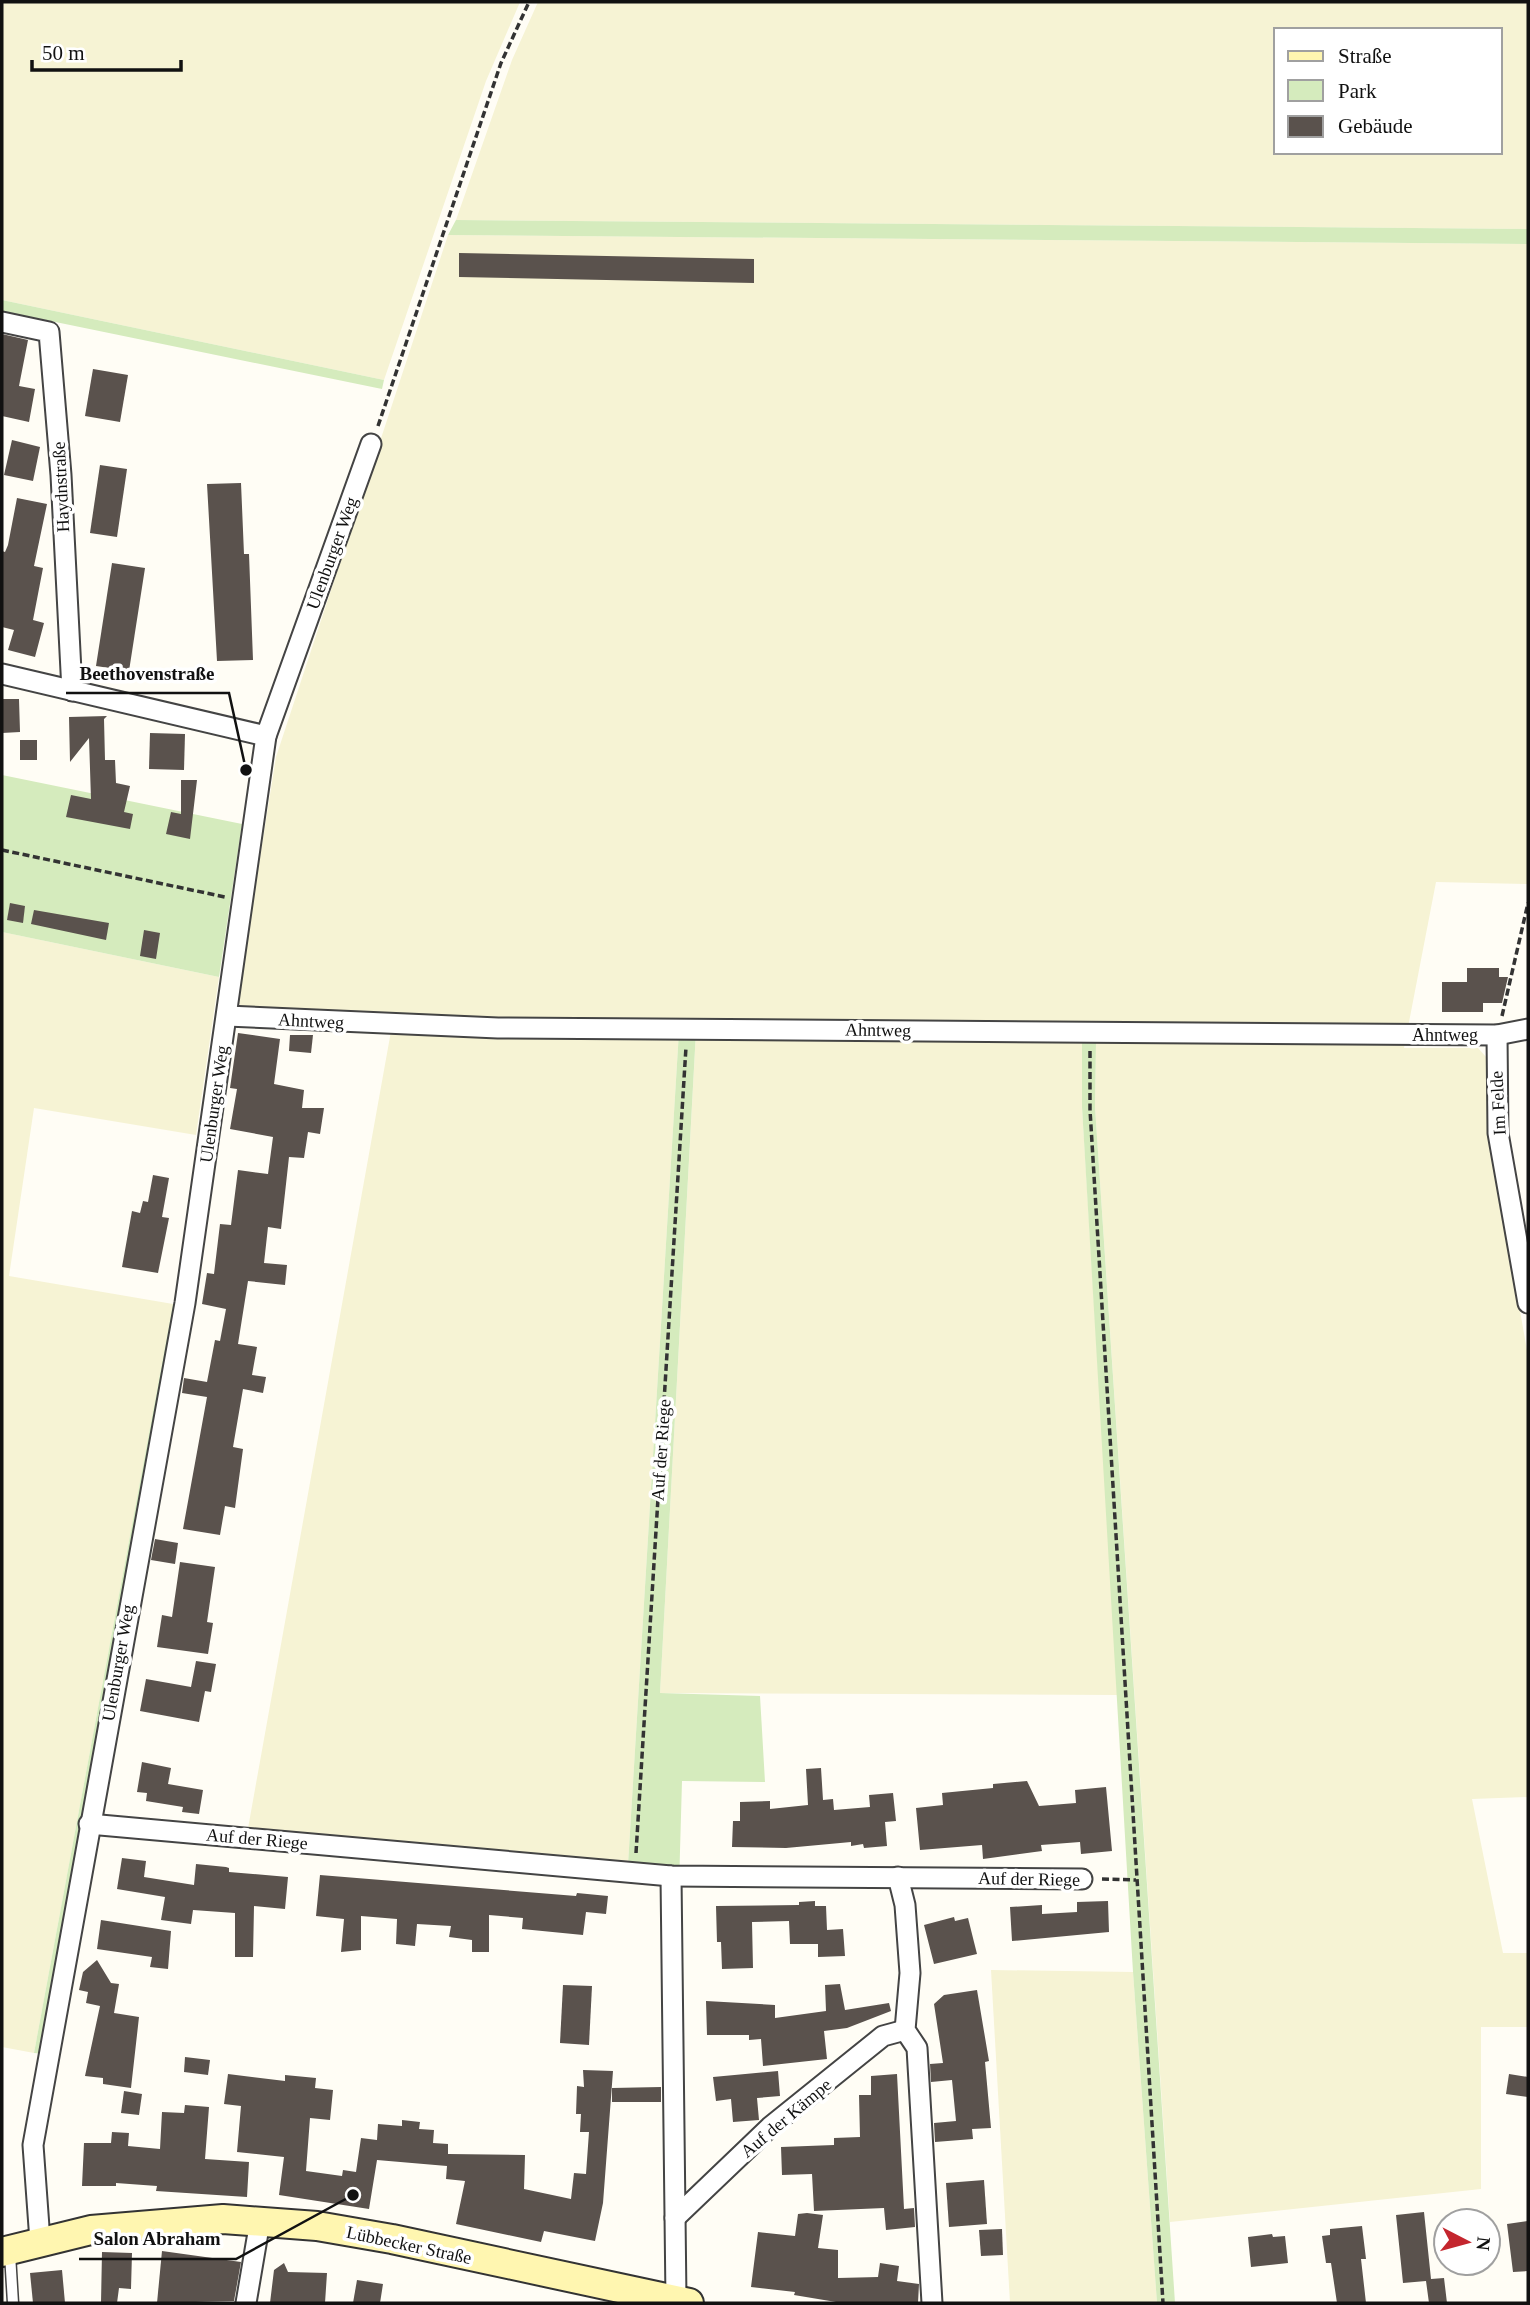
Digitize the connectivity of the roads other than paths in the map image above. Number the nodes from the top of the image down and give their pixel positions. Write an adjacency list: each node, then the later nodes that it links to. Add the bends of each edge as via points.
1 (2, 321): 4 (street, Haydnstraße, via 49,332)
2 (371, 444): 5 (street, Ulenburger Weg)
3 (2, 674): 4 (street)
4 (72, 691): 5 (street)
5 (266, 736): 6 (street, Ulenburger Weg)
6 (227, 1016): 8 (street, Ahntweg, via 498,1028); 10 (street, Ulenburger Weg, via 185,1303)
7 (1528, 1029): 8 (street, Ahntweg)
8 (1497, 1035): 9 (street, Im Felde, via 1498,1133)
9 (1528, 1303)
10 (89, 1824): 11 (street, Auf der Riege); 17 (street, Ulenburger Weg, via 33,2145)
11 (671, 1876): 12 (street, Auf der Riege); 15 (street)
12 (898, 1877): 13 (street, Auf der Riege); 14 (street, via 910,1973)
13 (1082, 1880)
14 (905, 2030): 15 (street, Auf der Kämpe, via 883,2036 770,2127); 22 (street, via 917,2048)
15 (675, 2218): 19 (street)
16 (260, 2221): 17 (main road, Lübbecker Straße, via 166,2221); 19 (main road, Lübbecker Straße, via 392,2239); 21 (street)
17 (40, 2241): 18 (main road, Lübbecker Straße)
18 (6, 2251): 20 (lane)
19 (683, 2302)
20 (13, 2303)
21 (246, 2303)
22 (932, 2303)

